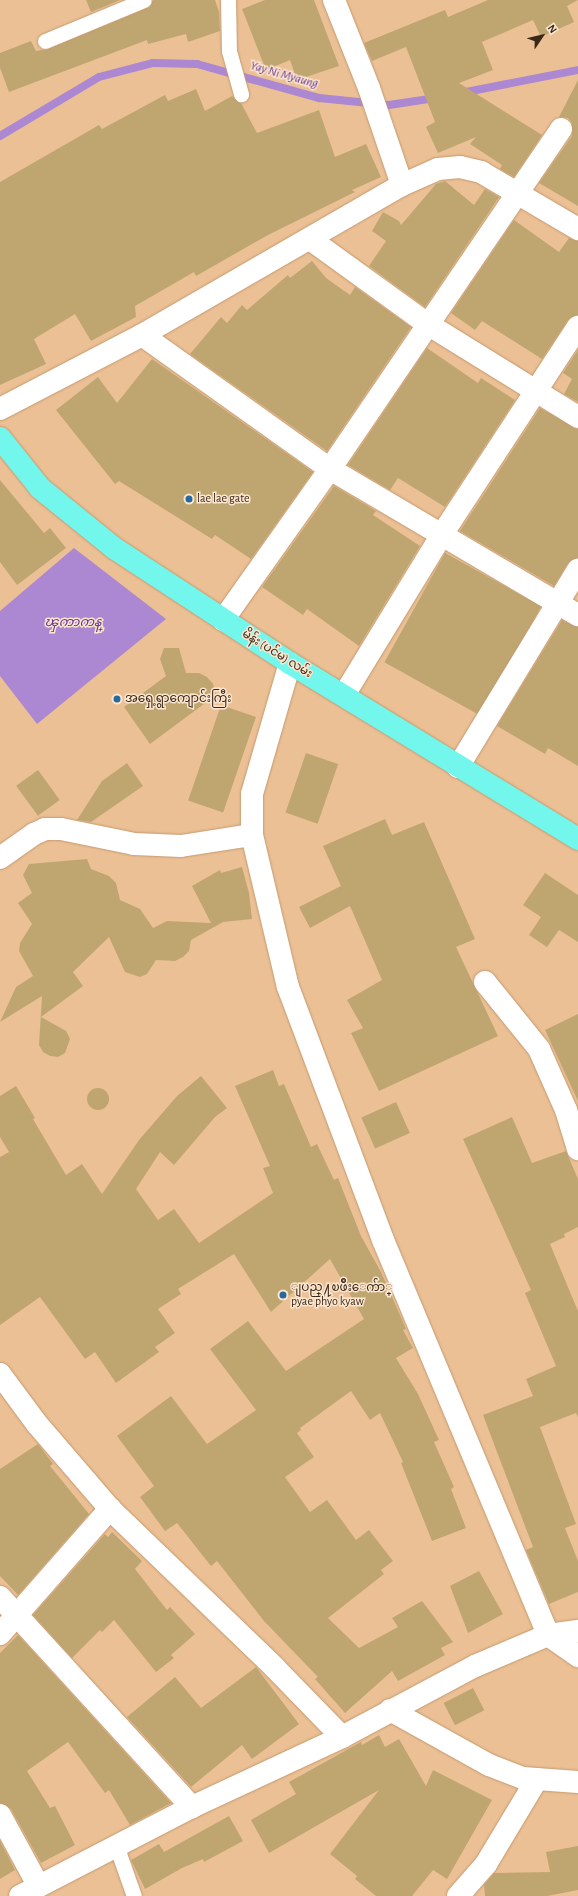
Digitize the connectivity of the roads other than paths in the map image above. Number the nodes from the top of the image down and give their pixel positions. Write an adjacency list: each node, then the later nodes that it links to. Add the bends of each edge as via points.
1 (144, 0): 4 (lane)
2 (228, 0): 5 (lane, via 229,51)
3 (334, 0): 7 (street, via 369,88)
4 (45, 41)
5 (241, 94)
6 (561, 129): 8 (street)
7 (402, 186): 8 (street, via 438,169 460,167 481,172); 10 (street)
8 (516, 194): 9 (street); 11 (street)
9 (578, 229)
10 (310, 239): 11 (street); 13 (street)
11 (429, 324): 14 (street); 18 (street)
12 (578, 327): 14 (street)
13 (142, 335): 15 (street); 18 (street)
14 (538, 392): 16 (street); 19 (street)
15 (0, 409)
16 (578, 417)
17 (0, 438): 23 (main road, မိန်း (ပင်မ) လမ်း, via 46,492 114,548)
18 (330, 469): 19 (street); 23 (street)
19 (441, 536): 21 (street); 25 (street)
20 (578, 570): 21 (street)
21 (557, 604): 22 (street); 26 (street)
22 (578, 615)
23 (223, 620): 24 (main road, မိန်း (ပင်မ) လမ်း)
24 (290, 663): 25 (main road, မိန်း (ပင်မ) လမ်း); 27 (street, via 252,794)
25 (344, 696): 26 (main road, မိန်း (ပင်မ) လမ်း)
26 (458, 767): 28 (main road, မိန်း (ပင်မ) လမ်း)
27 (252, 834): 29 (street, via 181,846 134,844 67,830 45,829); 38 (street, via 288,987 383,1240)
28 (578, 839)
29 (0, 858)
30 (485, 982): 31 (street, via 540,1050 566,1110)
31 (578, 1149)
32 (0, 1374): 33 (street, via 37,1424)
33 (110, 1509): 35 (street); 41 (street, via 275,1668)
34 (0, 1597): 35 (street)
35 (16, 1615): 37 (street); 44 (street)
36 (578, 1631): 38 (street)
37 (0, 1634)
38 (548, 1635): 39 (street); 40 (street, via 475,1666)
39 (578, 1656)
40 (390, 1710): 41 (street); 42 (street, via 489,1765 523,1778)
41 (342, 1737): 44 (street)
42 (537, 1779): 43 (street); 49 (street, via 486,1864)
43 (578, 1782)
44 (192, 1807): 46 (street)
45 (0, 1815): 47 (street)
46 (116, 1845): 47 (street); 48 (lane)
47 (29, 1890)
48 (134, 1896)
49 (458, 1896)

